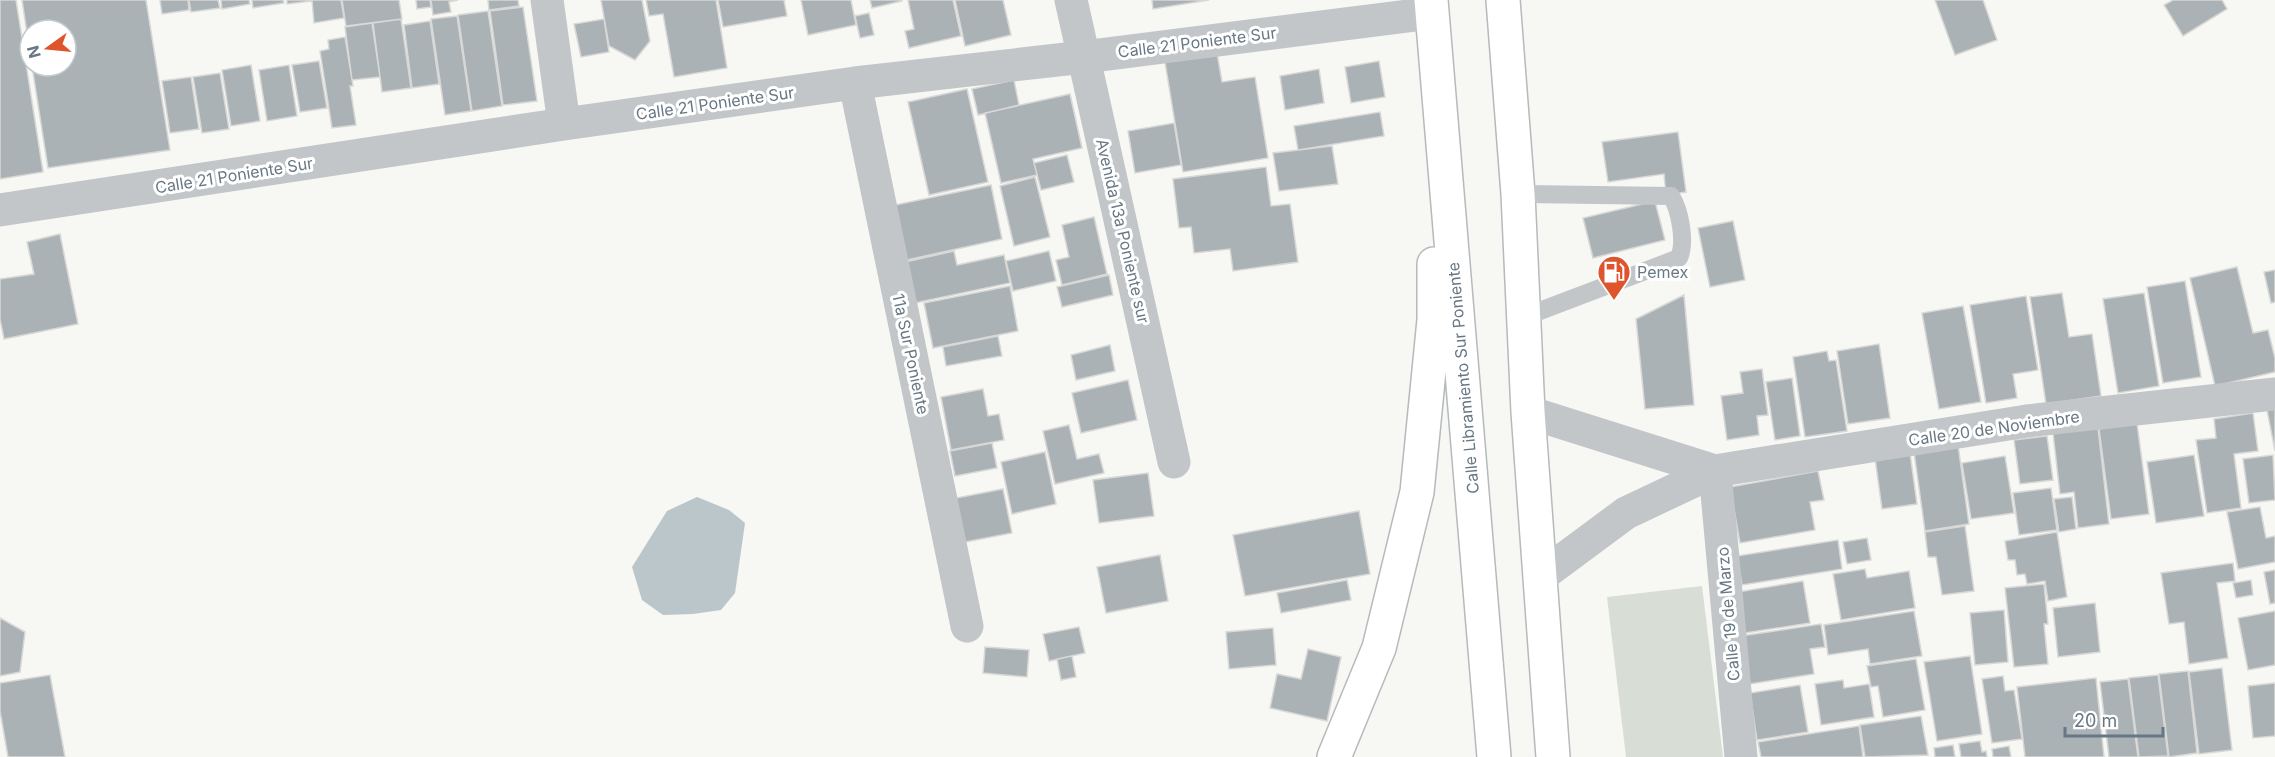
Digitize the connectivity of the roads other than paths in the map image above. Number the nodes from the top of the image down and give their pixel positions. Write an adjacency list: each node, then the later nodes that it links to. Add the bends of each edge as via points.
1 (547, 0): 7 (street)
2 (1071, 0): 5 (street, Avenida 13a Poniente sur)
3 (1503, 0): 8 (main road)
4 (1432, 18): 5 (street, Calle 21 Poniente Sur); 17 (main road, via 1434,320 1417,492 1379,648); 18 (main road, Calle Libramiento Sur Poniente)
5 (1084, 57): 6 (street, Calle 21 Poniente Sur); 13 (street, Avenida 13a Poniente sur)
6 (855, 83): 7 (street, Calle 21 Poniente Sur); 16 (street, 11a Sur Poniente)
7 (564, 124): 9 (street, Calle 21 Poniente Sur)
8 (1518, 194): 10 (main road); 10 (lane, via 1671,196 1678,207 1682,250 1679,258)
9 (0, 210)
10 (1524, 317): 12 (main road)
11 (2275, 393): 14 (street, Calle 20 de Noviembre, via 2027,421)
12 (1528, 412): 14 (street, Calle 20 de Noviembre); 15 (main road)
13 (1174, 462)
14 (1714, 471): 15 (street, Calle 20 de Noviembre, via 1626,513); 20 (street, Calle 19 de Marzo)
15 (1541, 576): 19 (main road)
16 (967, 626)
17 (1334, 757)
18 (1494, 757)
19 (1553, 757)
20 (1741, 757)

